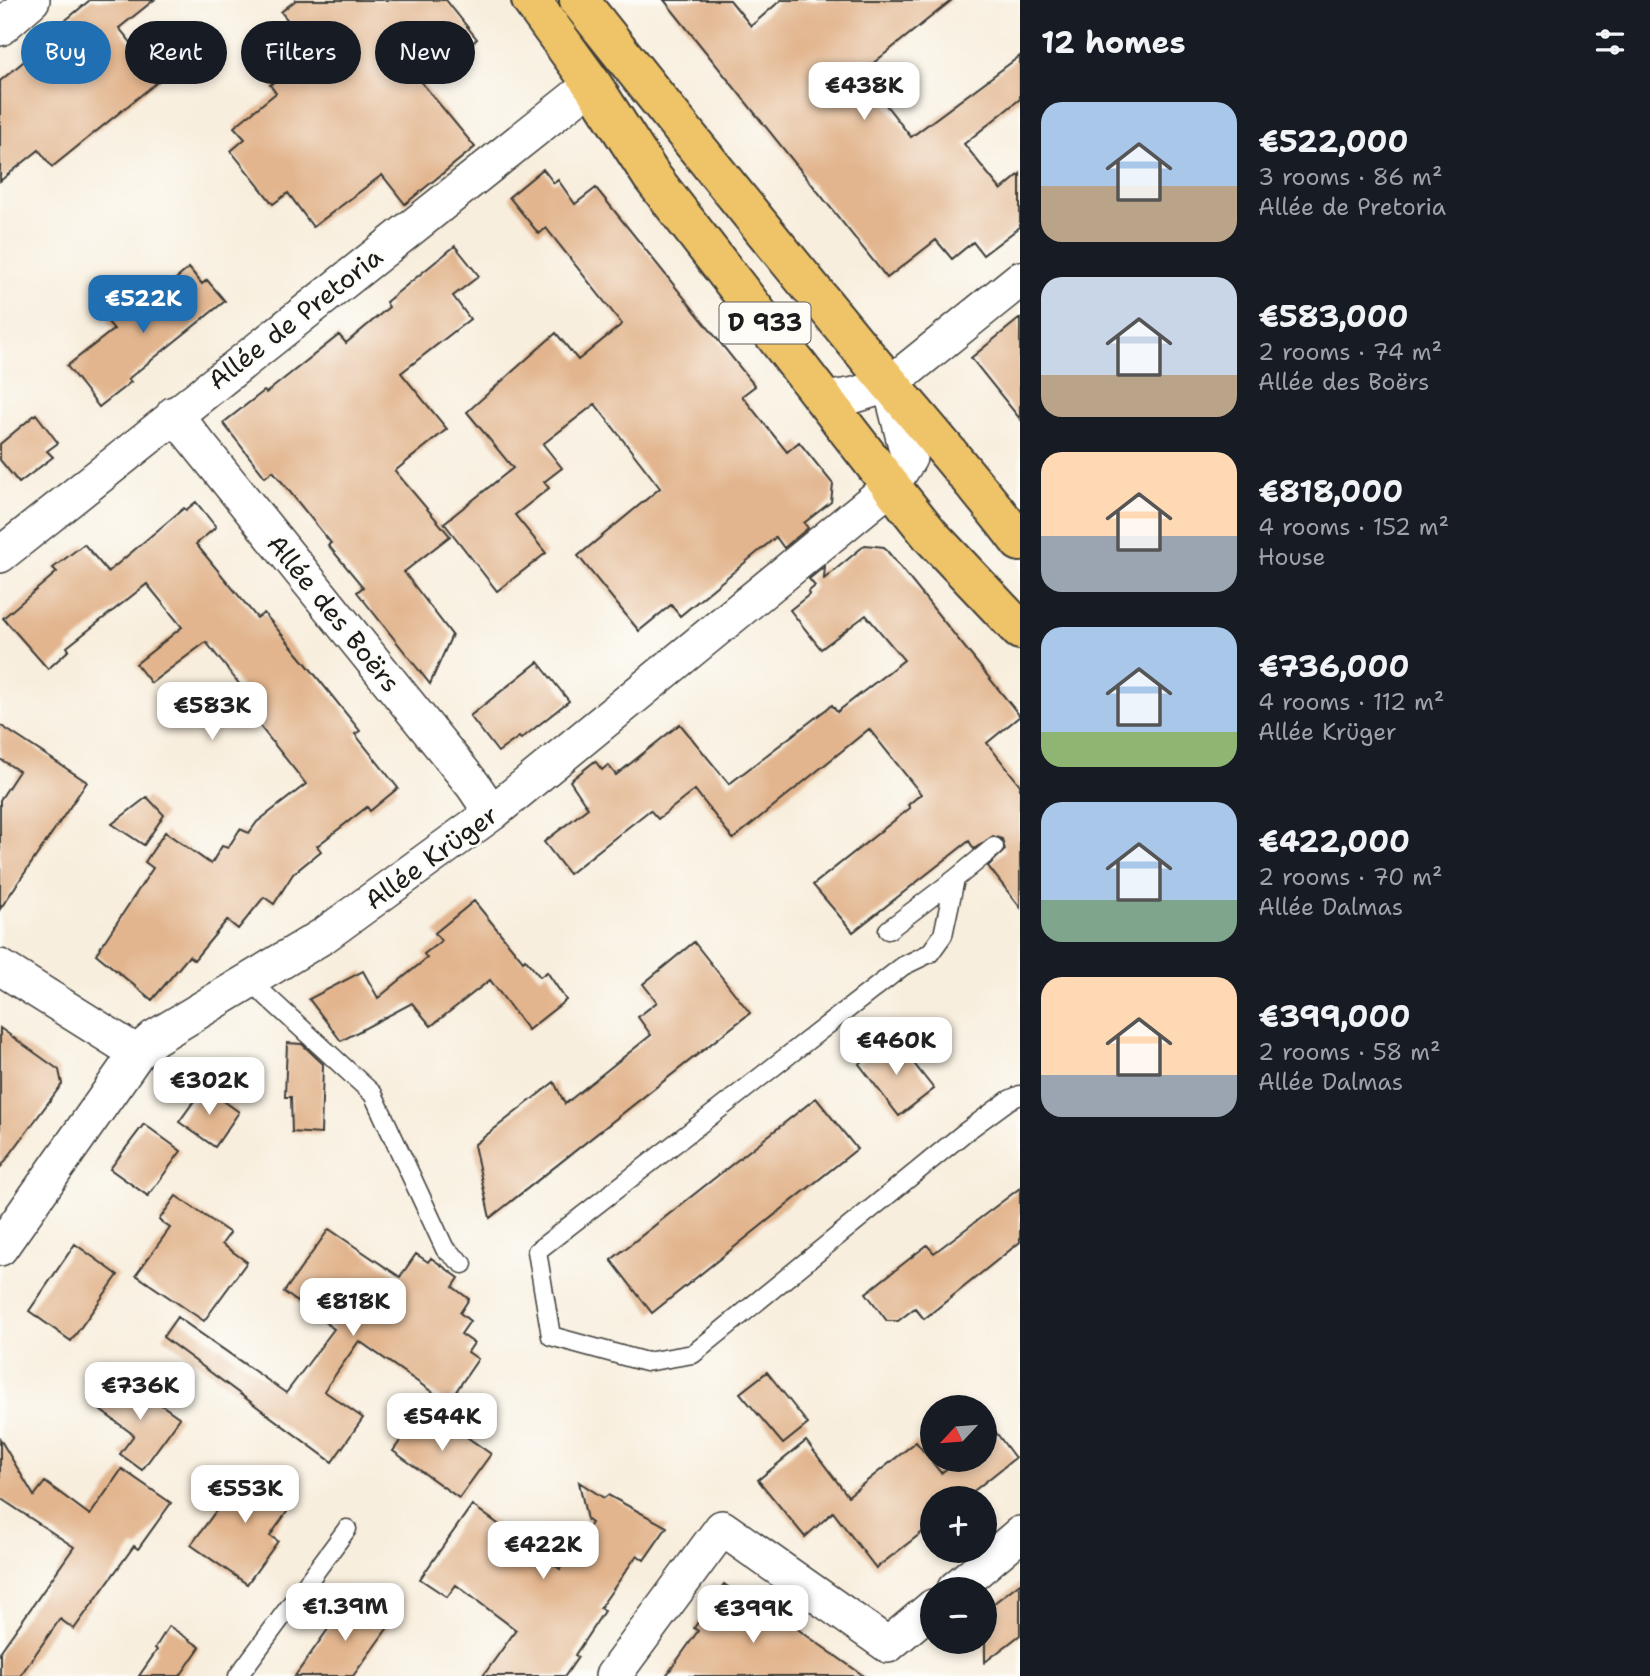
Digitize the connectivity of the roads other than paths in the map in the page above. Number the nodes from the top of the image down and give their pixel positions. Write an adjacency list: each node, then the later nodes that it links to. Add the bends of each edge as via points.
1 (32, 0): 4 (street)
2 (531, 0): 5 (main road, D 933)
3 (579, 0): 7 (main road, D 933)
4 (0, 28)
5 (592, 84): 8 (main road, D 933, via 652,177); 9 (street, Allée de Pretoria)
6 (1020, 279): 7 (street)
7 (890, 384): 8 (street); 10 (street, via 909,458); 11 (main road, D 933)
8 (825, 400): 10 (main road, D 933)
9 (174, 414): 12 (street, Allée de Pretoria); 14 (street, Allée des Boërs)
10 (891, 486): 13 (main road, D 933, via 931,536); 14 (street, Allée Krüger)
11 (1020, 542)
12 (0, 555)
13 (1020, 630)
14 (492, 813): 19 (street, Allée Krüger, via 323,936)
15 (994, 847): 16 (lane)
16 (955, 878): 17 (lane); 21 (lane, via 943,935 930,953 903,966 537,1251 551,1336 646,1362 693,1354 964,1133)
17 (888, 929)
18 (0, 967): 20 (street)
19 (250, 980): 20 (street, Allée Krüger); 23 (lane, via 373,1094 445,1249)
20 (137, 1053): 22 (street, Allée Krüger)
21 (1020, 1095)
22 (0, 1248)
23 (463, 1264)
24 (347, 1529): 28 (lane)
25 (1020, 1534): 26 (street)
26 (968, 1577)
27 (920, 1618): 29 (street, via 888,1645 722,1528)
28 (238, 1676)
29 (613, 1676)

